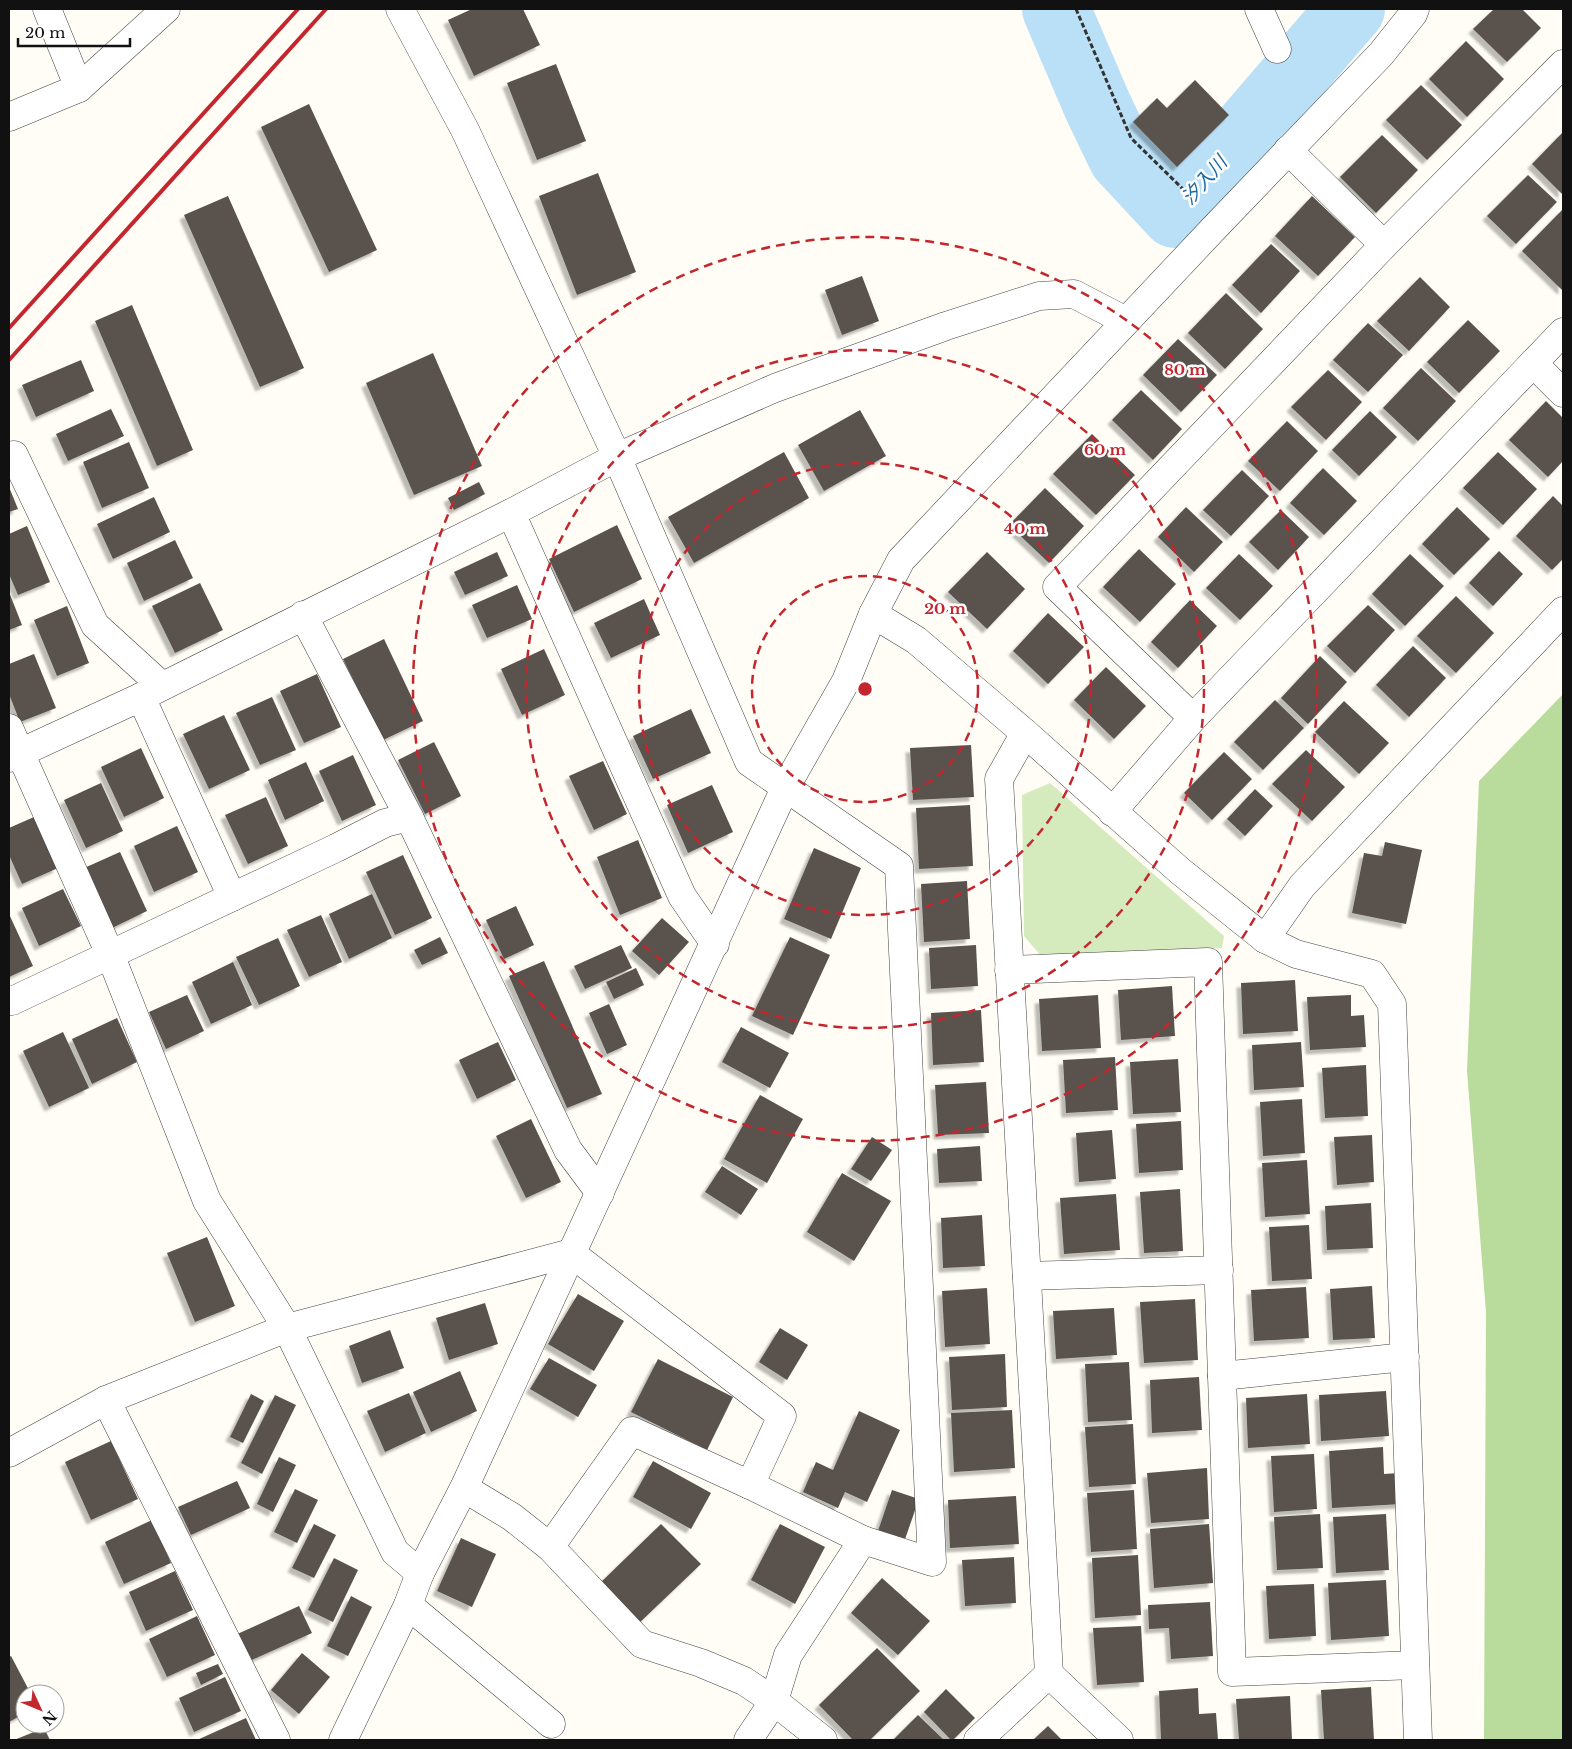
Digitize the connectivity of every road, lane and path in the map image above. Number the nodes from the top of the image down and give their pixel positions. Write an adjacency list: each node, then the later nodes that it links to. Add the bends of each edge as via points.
1 (46, 9): 9 (street)
2 (166, 9): 9 (street)
3 (400, 9): 19 (street, via 465,130)
4 (1076, 9): 12 (path, via 1131,138)
5 (1259, 9): 7 (street)
6 (1415, 9): 11 (street, via 1381,54)
7 (1277, 49)
8 (1563, 64): 13 (street)
9 (79, 88): 10 (street)
10 (9, 117)
11 (1288, 150): 12 (street); 13 (street)
12 (1218, 224): 14 (street)
13 (1384, 245): 25 (street, via 1057,587)
14 (1126, 321): 19 (street, via 1074,294 1039,296 775,388); 22 (street, via 901,560)
15 (1563, 332): 16 (street)
16 (1534, 363): 17 (street); 25 (street)
17 (1563, 393)
18 (14, 455): 24 (street, via 95,625)
19 (617, 457): 20 (street); 28 (street, via 749,762)
20 (511, 513): 23 (street); 33 (street, via 682,896)
21 (1563, 611): 32 (street, via 1302,886)
22 (873, 614): 26 (street, via 916,640); 28 (street, via 846,681)
23 (303, 616): 24 (street); 30 (street)
24 (152, 691): 27 (street); 31 (street)
25 (1194, 718): 29 (street)
26 (1026, 733): 29 (street); 35 (street, via 999,779)
27 (13, 746): 34 (street)
28 (785, 788): 33 (street); 48 (street, via 899,866 932,1562)
29 (1112, 812): 32 (street)
30 (409, 817): 31 (street, via 385,823); 37 (street, via 568,1150)
31 (232, 897): 34 (street)
32 (1265, 939): 42 (street, via 1296,954 1372,974 1392,1004)
33 (715, 944): 37 (street)
34 (110, 954): 36 (street); 41 (street, via 207,1201)
35 (1010, 970): 39 (street, via 1208,962); 40 (street)
36 (12, 1001)
37 (600, 1193): 38 (street)
38 (572, 1253): 41 (street); 46 (street, via 782,1416); 47 (street)
39 (1218, 1270): 40 (street); 43 (street)
40 (1027, 1276): 53 (street)
41 (287, 1328): 44 (street); 50 (street, via 395,1552)
42 (1404, 1357): 43 (street); 52 (street)
43 (1222, 1376): 52 (street, via 1232,1672)
44 (106, 1400): 45 (street); 56 (street)
45 (9, 1453)
46 (750, 1485): 48 (street); 49 (street, via 632,1430)
47 (464, 1488): 49 (street, via 512,1517); 50 (street)
48 (863, 1540): 54 (street, via 788,1655)
49 (550, 1547): 54 (street, via 642,1644 744,1681)
50 (420, 1573): 51 (street)
51 (408, 1605): 55 (street); 57 (street)
52 (1415, 1665): 62 (street)
53 (1048, 1674): 60 (street); 61 (street)
54 (774, 1701): 58 (street); 59 (street)
55 (551, 1724)
56 (276, 1740)
57 (343, 1740)
58 (748, 1740)
59 (823, 1740)
60 (978, 1740)
61 (1119, 1740)
62 (1418, 1740)

